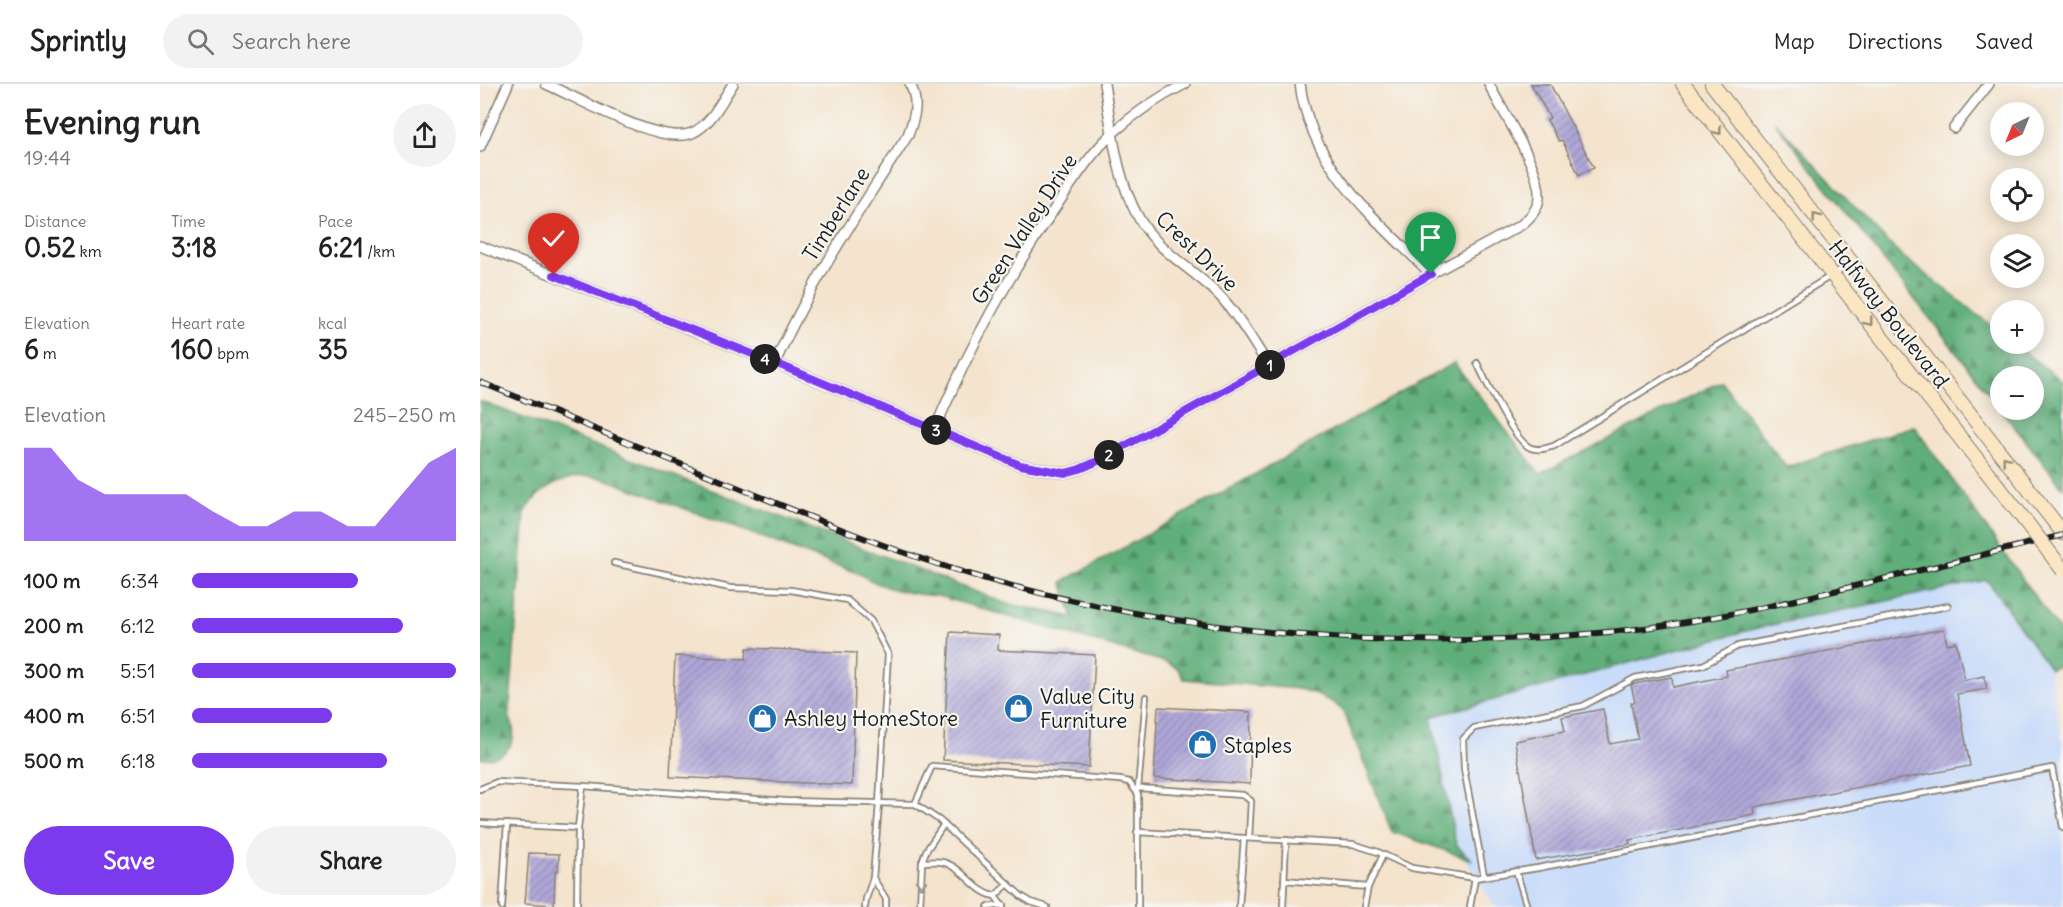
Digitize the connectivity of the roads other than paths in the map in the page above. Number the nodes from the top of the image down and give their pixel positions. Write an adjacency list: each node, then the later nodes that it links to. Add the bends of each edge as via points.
1 (508, 84): 14 (street)
2 (546, 84): 3 (street, via 638,126 677,136 702,126)
3 (733, 84)
4 (910, 84): 19 (street, Timberlane, via 916,102 908,135 824,266)
5 (1104, 84): 13 (street, Crest Drive)
6 (1185, 84): 13 (street, Green Valley Drive, via 1147,105)
7 (1300, 84): 17 (street, via 1313,132 1327,161 1363,206)
8 (1489, 84): 17 (street, via 1533,168 1538,202 1521,225)
9 (1683, 84): 18 (main road, Halfway Boulevard, one-way to 18)
10 (1712, 84): 16 (main road, Halfway Boulevard, one-way to 10)
11 (1989, 84): 12 (street)
12 (1954, 128)
13 (1112, 133): 21 (street, Crest Drive, via 1128,196 1139,220 1170,255 1220,296); 22 (street, Green Valley Drive, via 1082,169 1009,278 957,376)
14 (480, 147)
15 (480, 246): 19 (street)
16 (1852, 263): 18 (lane); 23 (main road, Halfway Boulevard, one-way to 16)
17 (1431, 274): 21 (street)
18 (1833, 276): 20 (lane, via 1542,450 1531,448 1517,437); 25 (main road, Halfway Boulevard, one-way to 25, bridge)
19 (775, 363): 22 (street)
20 (1476, 363)
21 (1269, 366): 22 (street, via 1098,461 1065,473 1020,465)
22 (935, 429)
23 (2063, 533)
24 (614, 563): 31 (lane, via 730,588 791,590 847,600 871,621 888,654)
25 (2063, 570)
26 (1947, 606): 44 (lane, via 1738,646 1703,665 1635,678 1584,706 1474,728 1463,739 1464,769)
27 (1146, 697): 30 (lane)
28 (583, 786): 29 (lane, via 497,782); 31 (lane); 37 (lane)
29 (480, 789)
30 (1138, 791): 32 (lane, via 1120,780 932,766); 38 (lane); 39 (lane, via 1244,795 1251,801)
31 (879, 804): 32 (lane); 45 (lane)
32 (915, 804): 35 (lane)
33 (480, 823): 34 (lane)
34 (507, 824): 37 (lane); 52 (lane)
35 (944, 824): 42 (lane); 48 (lane)
36 (2063, 827): 43 (lane, via 2052,768)
37 (578, 828): 53 (lane)
38 (1137, 832): 39 (lane); 59 (lane)
39 (1247, 838): 40 (lane); 60 (lane)
40 (1286, 840): 41 (lane, via 1353,844); 47 (lane)
41 (1383, 855): 46 (lane, via 1412,868); 49 (lane)
42 (922, 862): 50 (lane, via 951,865 984,893); 56 (lane, one-way to 56)
43 (1516, 871): 44 (lane); 64 (lane)
44 (1484, 876): 46 (lane)
45 (873, 878): 54 (lane); 55 (lane)
46 (1475, 878): 63 (lane)
47 (1284, 880): 49 (lane); 61 (lane)
48 (1008, 884): 50 (lane); 58 (lane, via 1031,902)
49 (1368, 887): 62 (lane)
50 (995, 896): 51 (lane)
51 (1003, 906): 57 (lane)
52 (502, 907)
53 (577, 907)
54 (866, 907)
55 (886, 907)
56 (920, 907)
57 (988, 907)
58 (1047, 907)
59 (1138, 907)
60 (1239, 907)
61 (1283, 907)
62 (1364, 907)
63 (1470, 907)
64 (1527, 907)

